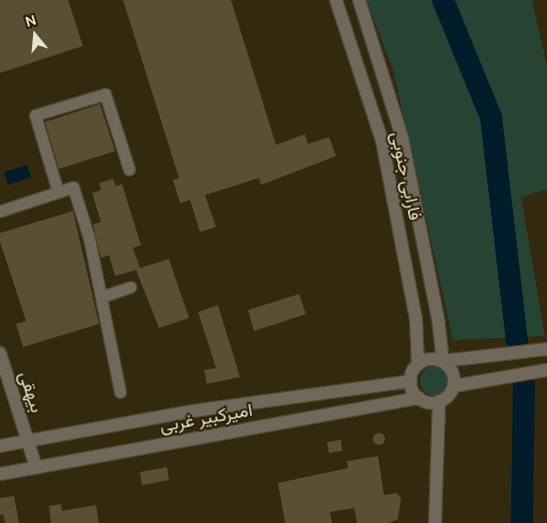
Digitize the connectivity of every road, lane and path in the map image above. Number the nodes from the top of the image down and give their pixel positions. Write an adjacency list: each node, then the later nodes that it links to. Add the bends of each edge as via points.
1 (336, 0): 11 (street, فارابی جنوبی, via 382,141 416,320)
2 (359, 0): 10 (street, فارابی جنوبی, via 402,137 438,318)
3 (129, 169): 4 (street, via 106,94 35,115)
4 (58, 192): 5 (street); 7 (street, via 73,187 89,238)
5 (0, 211)
6 (130, 288): 7 (street)
7 (101, 297): 15 (street)
8 (547, 349): 10 (street)
9 (0, 353): 18 (street, بیهقی)
10 (443, 361): 11 (street, via 430,359); 14 (street, via 452,372)
11 (418, 364): 13 (street)
12 (547, 370): 14 (street)
13 (410, 381): 16 (street); 18 (street, امیرکبیر غربی, via 193,411)
14 (454, 386): 17 (street)
15 (120, 392)
16 (419, 398): 17 (street); 20 (street, امیرکبیر غربی)
17 (439, 401): 22 (street)
18 (29, 441): 19 (street, امیرکبیر غربی); 20 (street, بیهقی)
19 (0, 446)
20 (36, 467): 21 (street, امیرکبیر غربی)
21 (0, 474)
22 (435, 523)

